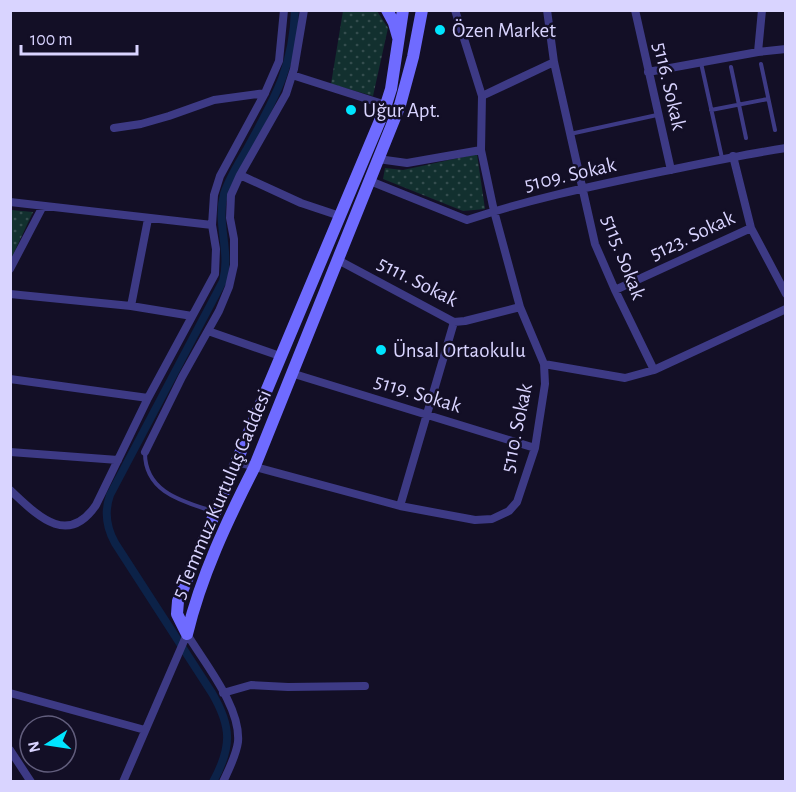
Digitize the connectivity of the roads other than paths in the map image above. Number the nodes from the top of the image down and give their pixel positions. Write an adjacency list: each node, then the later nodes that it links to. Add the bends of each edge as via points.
1 (284, 10): 19 (street, via 279,61)
2 (304, 10): 18 (street)
3 (387, 10): 10 (main road)
4 (403, 10): 10 (main road, 5 Temmuz Kurtuluş Caddesi)
5 (455, 10): 20 (street, 5110. Sokak)
6 (547, 10): 13 (street, 5115. Sokak)
7 (635, 10): 17 (street, 5116. Sokak)
8 (762, 10): 12 (street)
9 (424, 12): 33 (main road, 5 Temmuz Kurtuluş Caddesi, via 400,105)
10 (399, 39): 22 (main road, 5 Temmuz Kurtuluş Caddesi)
11 (786, 49): 12 (street)
12 (758, 52): 14 (street)
13 (554, 62): 20 (street); 28 (street, 5115. Sokak)
14 (701, 62): 17 (street); 24 (lane)
15 (761, 64): 21 (lane)
16 (731, 67): 23 (lane)
17 (648, 72): 25 (street, 5116. Sokak)
18 (292, 75): 22 (street); 36 (street, via 286,94)
19 (265, 93): 26 (street, via 214,100 141,124); 44 (street, via 220,176)
20 (482, 96): 31 (street, 5110. Sokak)
21 (768, 99): 23 (lane); 27 (lane)
22 (386, 105): 42 (main road, 5 Temmuz Kurtuluş Caddesi)
23 (739, 105): 24 (lane); 29 (lane)
24 (711, 110): 34 (lane)
25 (658, 115): 28 (lane); 35 (street, 5116. Sokak)
26 (114, 128)
27 (775, 130)
28 (570, 134): 38 (street, 5115. Sokak)
29 (746, 138)
30 (786, 148): 32 (street, 5109. Sokak)
31 (480, 150): 33 (street, via 407,163); 41 (street, 5110. Sokak)
32 (732, 156): 34 (street, 5109. Sokak); 45 (street)
33 (378, 159): 37 (main road, 5 Temmuz Kurtuluş Caddesi)
34 (722, 159): 35 (street, 5109. Sokak)
35 (671, 170): 38 (street, 5109. Sokak)
36 (240, 175): 42 (street); 58 (street, via 231,195 234,265 229,287)
37 (370, 181): 41 (street, 5109. Sokak, via 467,220); 46 (main road, 5 Temmuz Kurtuluş Caddesi)
38 (581, 188): 41 (street, 5109. Sokak); 48 (street, 5115. Sokak, via 595,244)
39 (10, 202): 40 (street)
40 (43, 206): 43 (street); 47 (street)
41 (494, 211): 52 (street, 5110. Sokak)
42 (340, 216): 55 (main road, 5 Temmuz Kurtuluş Caddesi)
43 (148, 219): 44 (street); 51 (street)
44 (212, 225): 54 (street, via 215,274)
45 (751, 228): 48 (street, 5123. Sokak); 50 (street)
46 (338, 260): 56 (street, 5111. Sokak); 57 (main road, 5 Temmuz Kurtuluş Caddesi)
47 (10, 269)
48 (615, 290): 61 (street, 5115. Sokak)
49 (10, 294): 51 (street)
50 (786, 294)
51 (131, 306): 54 (street)
52 (520, 307): 56 (street, 5111. Sokak); 60 (street, 5110. Sokak)
53 (786, 309): 61 (street)
54 (192, 316): 64 (street)
55 (296, 319): 57 (main road); 59 (main road, 5 Temmuz Kurtuluş Caddesi)
56 (454, 322): 65 (street)
57 (310, 327): 62 (main road, 5 Temmuz Kurtuluş Caddesi)
58 (208, 331): 59 (street); 68 (street)
59 (280, 356): 70 (main road, 5 Temmuz Kurtuluş Caddesi)
60 (544, 364): 61 (street, via 625,378); 66 (street, 5110. Sokak, via 545,384)
61 (654, 370)
62 (291, 373): 65 (street, 5119. Sokak); 71 (main road, 5 Temmuz Kurtuluş Caddesi)
63 (10, 379): 64 (street)
64 (148, 398): 69 (street)
65 (427, 414): 66 (street, 5119. Sokak); 73 (street)
66 (535, 448): 73 (street, 5110. Sokak, via 517,502 492,519 475,520)
67 (10, 452): 69 (street)
68 (145, 452): 74 (lane, via 148,473 162,490)
69 (118, 460): 72 (street, via 88,517 69,526 45,520)
70 (237, 462): 71 (street, 5110. Sokak); 75 (main road, 5 Temmuz Kurtuluş Caddesi, via 178,602 177,614)
71 (254, 468): 73 (street, 5110. Sokak); 75 (main road, 5 Temmuz Kurtuluş Caddesi, via 195,600)
72 (10, 490)
73 (400, 506)
74 (206, 509)
75 (187, 634): 78 (street); 79 (street)
76 (365, 686): 78 (street, via 251,685)
77 (10, 693): 79 (street)
78 (223, 693): 83 (street, via 237,722 238,743)
79 (145, 730): 82 (street)
80 (10, 750): 81 (street)
81 (31, 782)
82 (123, 782)
83 (223, 782)

